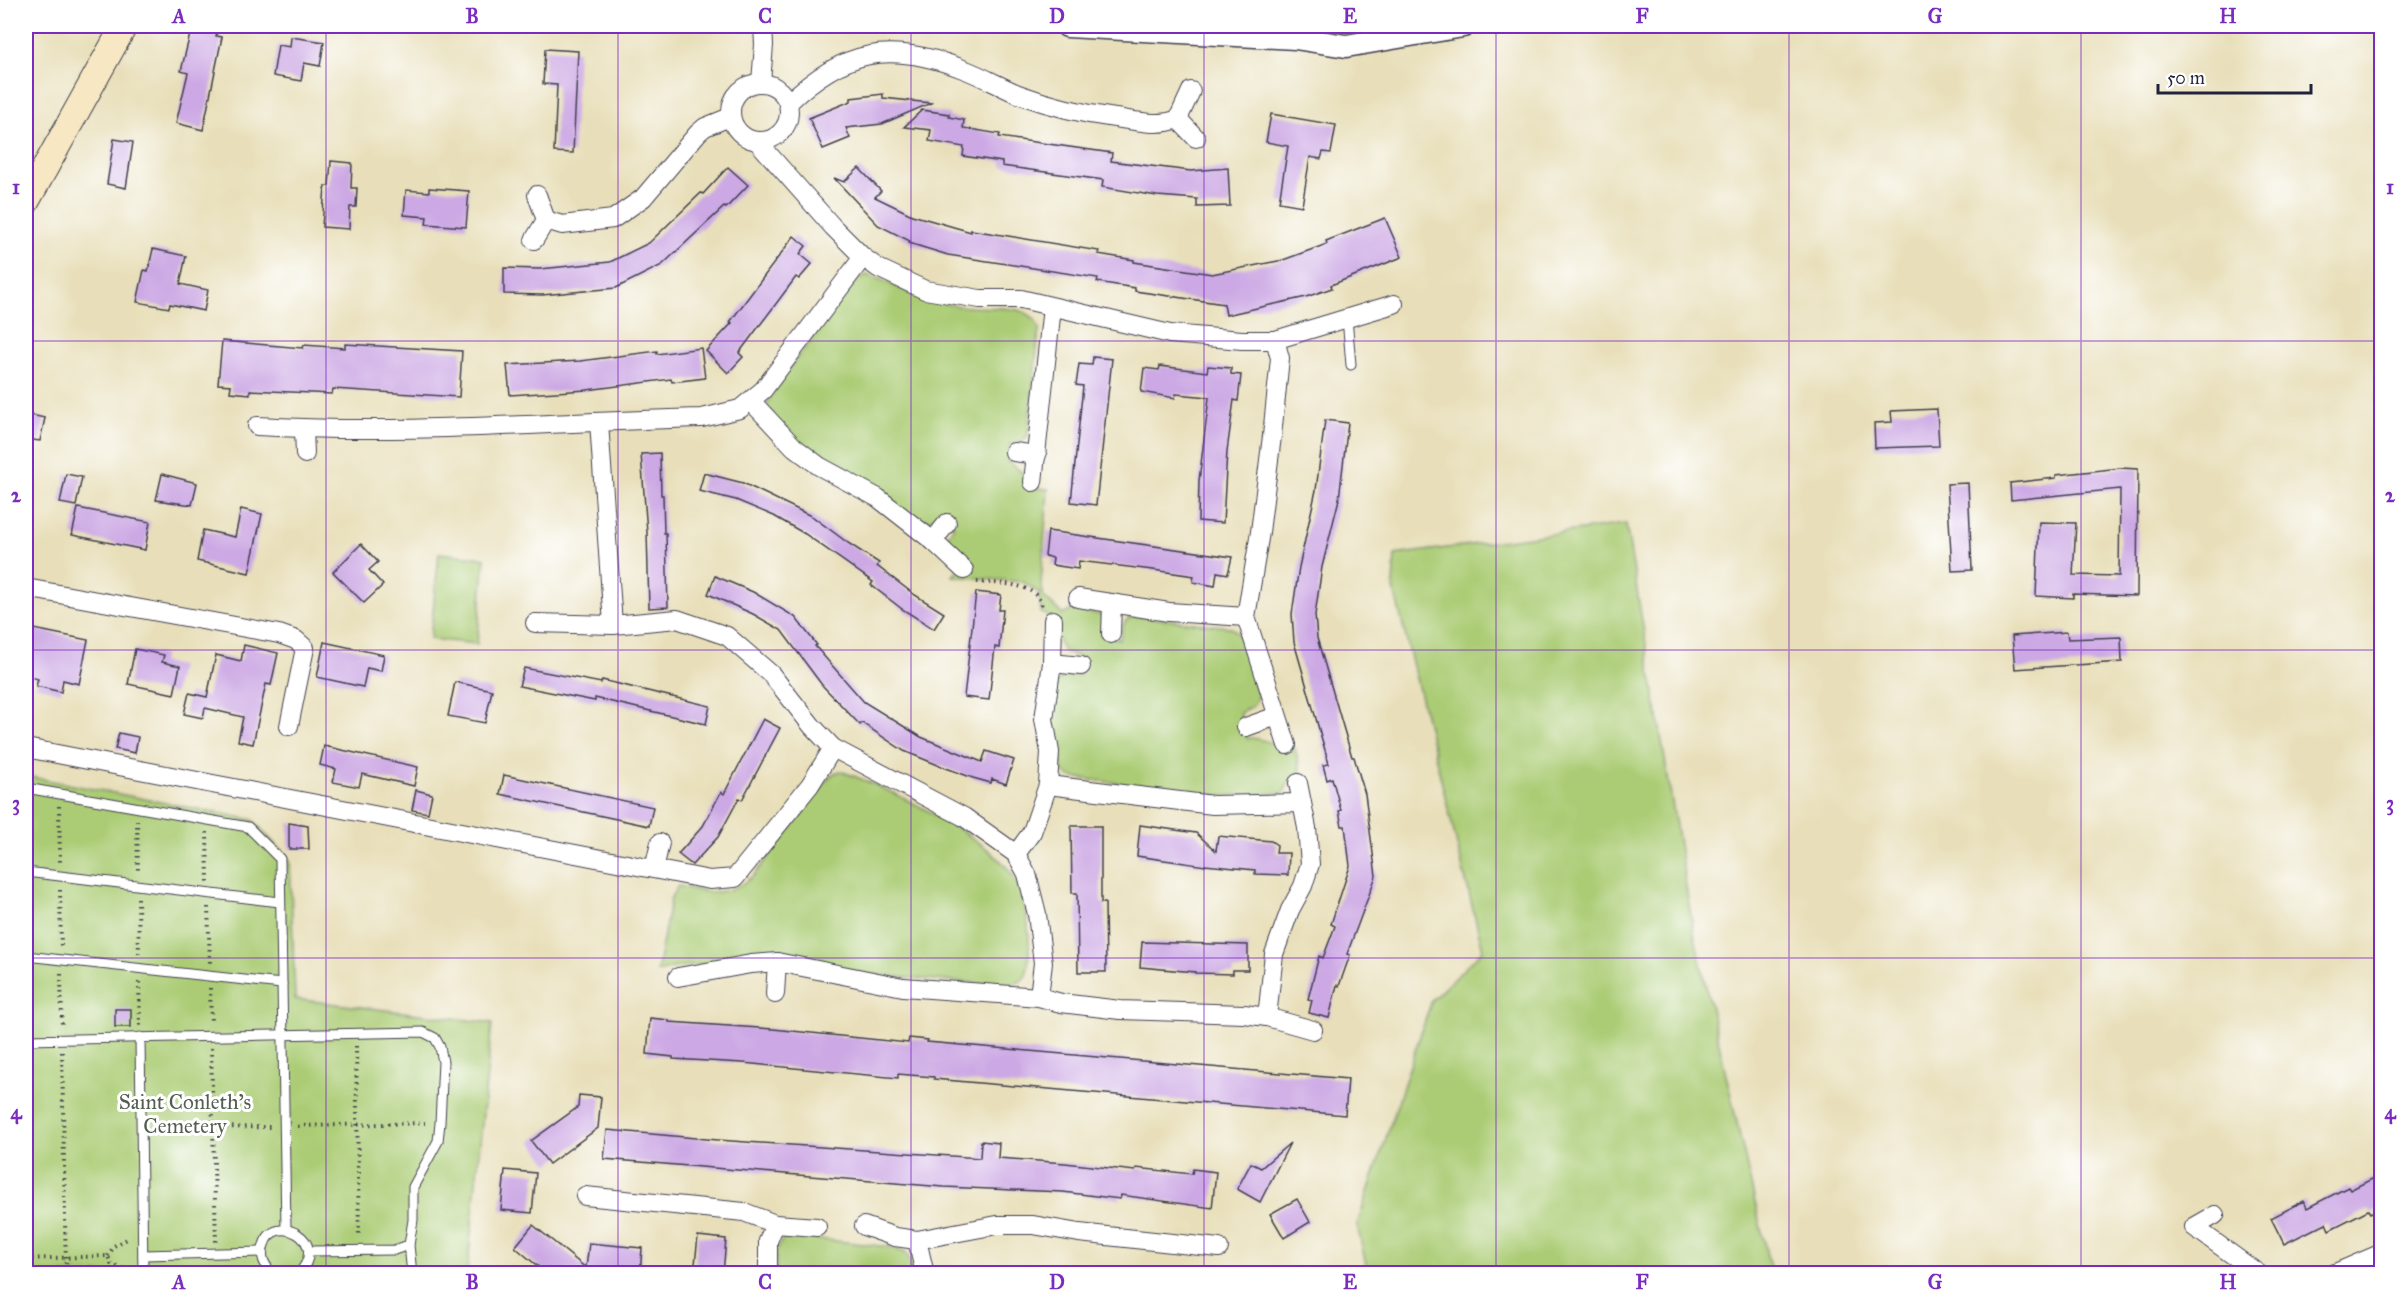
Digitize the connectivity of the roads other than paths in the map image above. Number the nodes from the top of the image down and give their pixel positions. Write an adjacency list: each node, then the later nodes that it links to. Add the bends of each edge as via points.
1 (124, 26): 13 (main road)
2 (763, 26): 5 (street)
3 (1067, 26): 4 (street, via 1294,38 1346,46)
4 (1463, 26)
5 (762, 82): 7 (street, via 778,89); 8 (street, via 738,92)
6 (1191, 91): 9 (street)
7 (788, 103): 9 (street, via 810,82 840,63 893,53 935,60 1020,94 1093,115 1156,124); 11 (street, via 783,130 776,137)
8 (730, 117): 11 (street, via 740,134); 14 (street, via 698,133 643,198 613,219 562,225)
9 (1178, 119): 10 (street)
10 (1196, 138)
11 (757, 141): 16 (street)
12 (537, 195): 14 (street)
13 (26, 202)
14 (546, 220): 15 (street)
15 (534, 240)
16 (863, 257): 18 (street, via 925,290 980,299 1021,299); 22 (street)
17 (1394, 304): 19 (street)
18 (1052, 307): 20 (street, via 1170,334 1216,340); 28 (street)
19 (1347, 318): 20 (street); 21 (lane)
20 (1275, 340): 36 (street, via 1280,358 1274,425)
21 (1351, 365)
22 (751, 401): 23 (street, via 724,414 702,418); 31 (street, via 777,431 819,466 878,498)
23 (599, 422): 25 (street); 39 (street)
24 (257, 426): 25 (street)
25 (304, 429): 27 (street)
26 (1014, 452): 28 (street)
27 (305, 454)
28 (1037, 455): 29 (street)
29 (1033, 482)
30 (947, 523): 31 (street)
31 (933, 541): 32 (street)
32 (964, 570)
33 (26, 588): 44 (street, via 296,640 305,648)
34 (1078, 598): 35 (street)
35 (1112, 603): 36 (street, via 1169,612); 40 (street)
36 (1246, 617): 43 (street)
37 (1053, 620): 41 (street)
38 (534, 623): 39 (street)
39 (613, 625): 48 (street, via 677,620 727,636 771,674)
40 (1111, 634)
41 (1052, 663): 42 (street); 50 (street, via 1044,719 1050,752)
42 (1081, 666)
43 (1277, 716): 45 (street); 46 (street)
44 (289, 726)
45 (1246, 727)
46 (1287, 745)
47 (26, 748): 55 (street)
48 (833, 748): 54 (street, via 964,817); 55 (street, via 810,785 735,878 710,880)
49 (1298, 783): 52 (street)
50 (1048, 785): 52 (street, via 1213,805); 54 (street, via 1032,832)
51 (26, 788): 57 (lane, via 248,827 280,859)
52 (1302, 803): 64 (street, via 1310,864 1274,954)
53 (660, 843): 55 (street)
54 (1016, 854): 63 (street, via 1027,874 1037,914 1043,963)
55 (654, 869)
56 (26, 872): 57 (lane)
57 (280, 902): 61 (lane)
58 (26, 956): 61 (lane)
59 (777, 962): 60 (street); 62 (street); 63 (street, via 903,987)
60 (678, 977)
61 (282, 984): 66 (lane)
62 (774, 994)
63 (1039, 997): 64 (street, via 1120,1010)
64 (1267, 1017): 65 (street)
65 (1313, 1030)
66 (284, 1034): 67 (lane); 74 (lane); 76 (lane, via 423,1032 435,1038 443,1062 438,1141 413,1187)
67 (140, 1037): 68 (lane); 81 (lane)
68 (26, 1040)
69 (585, 1196): 71 (street, via 744,1212)
70 (2215, 1215): 88 (street, via 2194,1227)
71 (775, 1224): 73 (street); 86 (street, via 768,1241)
72 (864, 1226): 75 (street)
73 (817, 1227)
74 (286, 1229): 78 (lane, via 306,1240); 79 (lane, via 265,1240)
75 (917, 1240): 77 (street, via 997,1225 1033,1225); 87 (street)
76 (409, 1245): 78 (lane, via 394,1250); 85 (lane)
77 (1219, 1248)
78 (309, 1251): 84 (lane, via 307,1263)
79 (261, 1252): 81 (lane); 83 (lane, via 265,1266)
80 (2382, 1253): 89 (street)
81 (143, 1255): 82 (lane)
82 (143, 1274)
83 (273, 1274)
84 (298, 1274)
85 (412, 1274)
86 (768, 1274)
87 (925, 1274)
88 (2259, 1274)
89 (2333, 1274)

